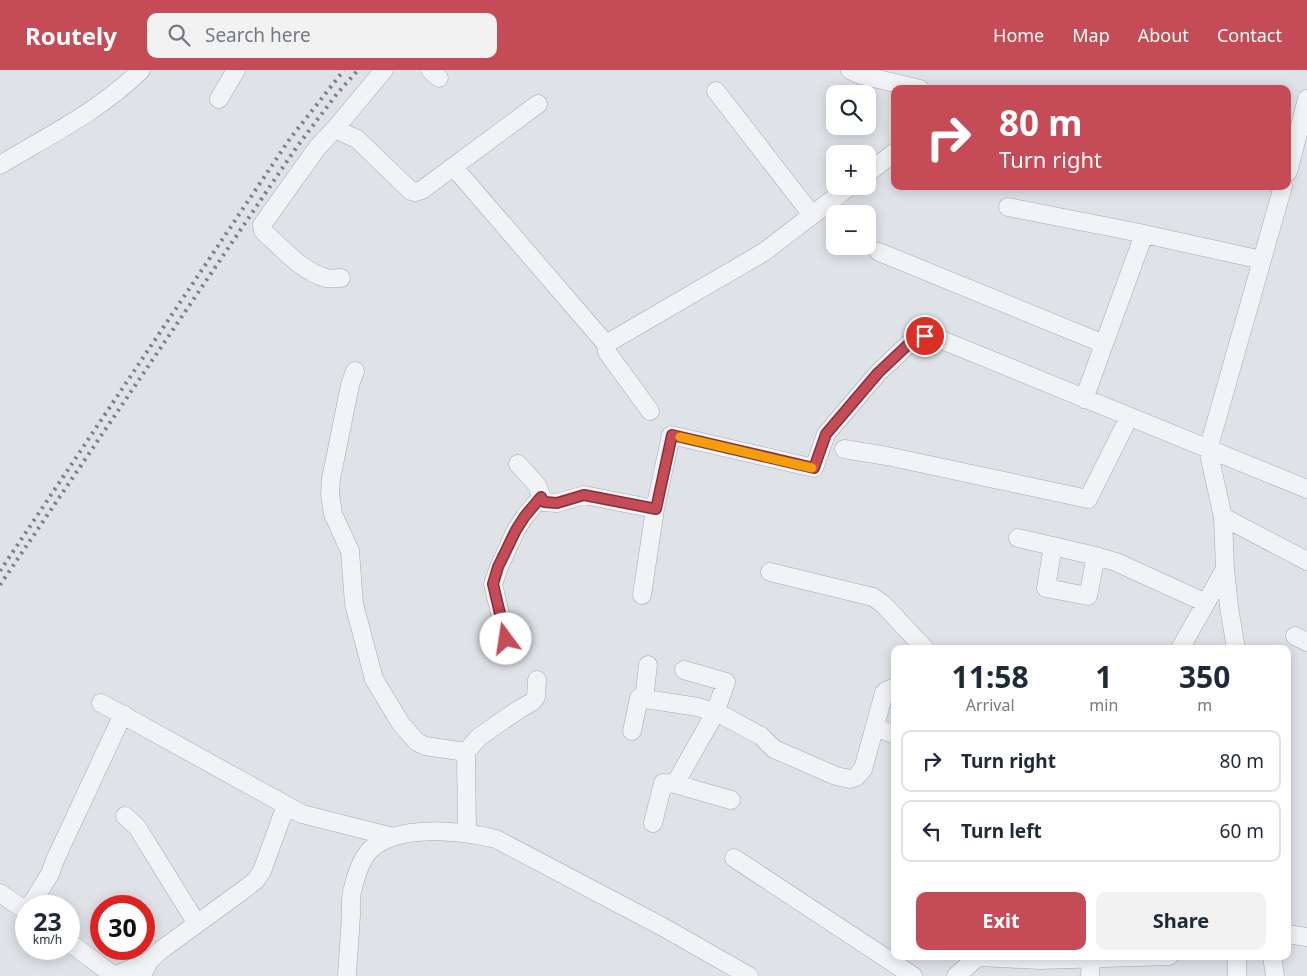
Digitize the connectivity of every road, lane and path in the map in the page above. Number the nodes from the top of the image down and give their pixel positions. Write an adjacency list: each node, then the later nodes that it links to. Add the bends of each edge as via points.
1 (141, 70): 13 (street, via 123,88)
2 (236, 70): 7 (street)
3 (384, 70): 10 (street)
4 (850, 70): 5 (street)
5 (903, 85)
6 (716, 91): 19 (street)
7 (219, 99)
8 (1307, 99): 12 (street)
9 (538, 104): 10 (street, via 415,192 357,139)
10 (335, 129): 23 (street, via 317,148 262,225 263,231 306,267 327,278)
11 (891, 155): 14 (street)
12 (1294, 161)
13 (0, 165)
14 (876, 167)
15 (458, 172): 24 (street)
16 (1282, 190): 22 (street)
17 (838, 195): 19 (street)
18 (1008, 208): 20 (street)
19 (812, 215): 24 (street, via 764,252)
20 (1144, 234): 22 (street); 25 (street)
21 (880, 252): 25 (street)
22 (1262, 260): 31 (street)
23 (341, 278)
24 (606, 344): 28 (street, via 607,352)
25 (1104, 344): 27 (street)
26 (355, 371): 60 (street, via 330,479 330,494 333,514 350,551 354,604 374,679 401,724 417,742)
27 (1084, 399): 29 (street); 35 (street, via 937,338 925,336 914,339 878,373 826,434 814,468 672,435)
28 (650, 411)
29 (1128, 417): 30 (street, via 1088,499 887,456); 31 (street)
30 (844, 450)
31 (1208, 450): 33 (street); 36 (street)
32 (518, 464): 34 (street, via 537,485)
33 (1307, 489)
34 (541, 497): 35 (street, via 544,502 557,503 584,495); 45 (street, via 516,530 493,584)
35 (656, 509): 43 (street)
36 (1222, 517): 40 (street); 41 (street)
37 (1018, 538): 38 (street)
38 (1053, 546): 39 (street); 39 (street, via 1046,588 1088,596)
39 (1096, 556): 44 (street)
40 (1307, 561)
41 (1225, 569): 44 (street); 48 (street)
42 (770, 572): 46 (street, via 872,597 883,604)
43 (642, 595)
44 (1206, 603): 47 (street)
45 (506, 639)
46 (921, 645)
47 (1182, 645)
48 (1235, 645)
49 (648, 665): 53 (street)
50 (684, 670): 55 (street, via 726,682)
51 (537, 680): 60 (street, via 536,697 532,702 479,737)
52 (891, 688): 57 (street, via 884,693)
53 (644, 699): 55 (street, via 698,707); 58 (street, via 639,698)
54 (101, 703): 56 (street)
55 (715, 713): 57 (street, via 752,731 774,750 850,779 863,769); 61 (street)
56 (122, 714): 63 (street); 70 (street, via 50,874)
57 (875, 727): 59 (street)
58 (632, 731)
59 (891, 733)
60 (466, 752): 66 (street)
61 (675, 784): 62 (street); 65 (street, via 663,783)
62 (731, 800)
63 (286, 805): 67 (street, via 302,814); 72 (street, via 256,880)
64 (125, 816): 72 (street, via 138,827)
65 (653, 823)
66 (467, 833): 67 (street, via 408,833); 85 (street, via 496,839)
67 (393, 837): 84 (street, via 371,849 352,890)
68 (734, 858): 86 (street)
69 (0, 893): 71 (street)
70 (37, 895)
71 (15, 903)
72 (197, 924): 82 (street, via 161,950)
73 (1291, 934): 74 (street)
74 (1307, 937)
75 (80, 950): 83 (street)
76 (974, 960): 87 (street)
77 (1040, 960): 81 (street)
78 (1141, 960): 81 (street)
79 (1237, 960): 88 (street)
80 (1273, 960): 89 (street)
81 (1091, 967)
82 (146, 969): 83 (street)
83 (114, 976)
84 (347, 976)
85 (749, 976)
86 (913, 976)
87 (956, 976)
88 (1237, 976)
89 (1275, 976)

